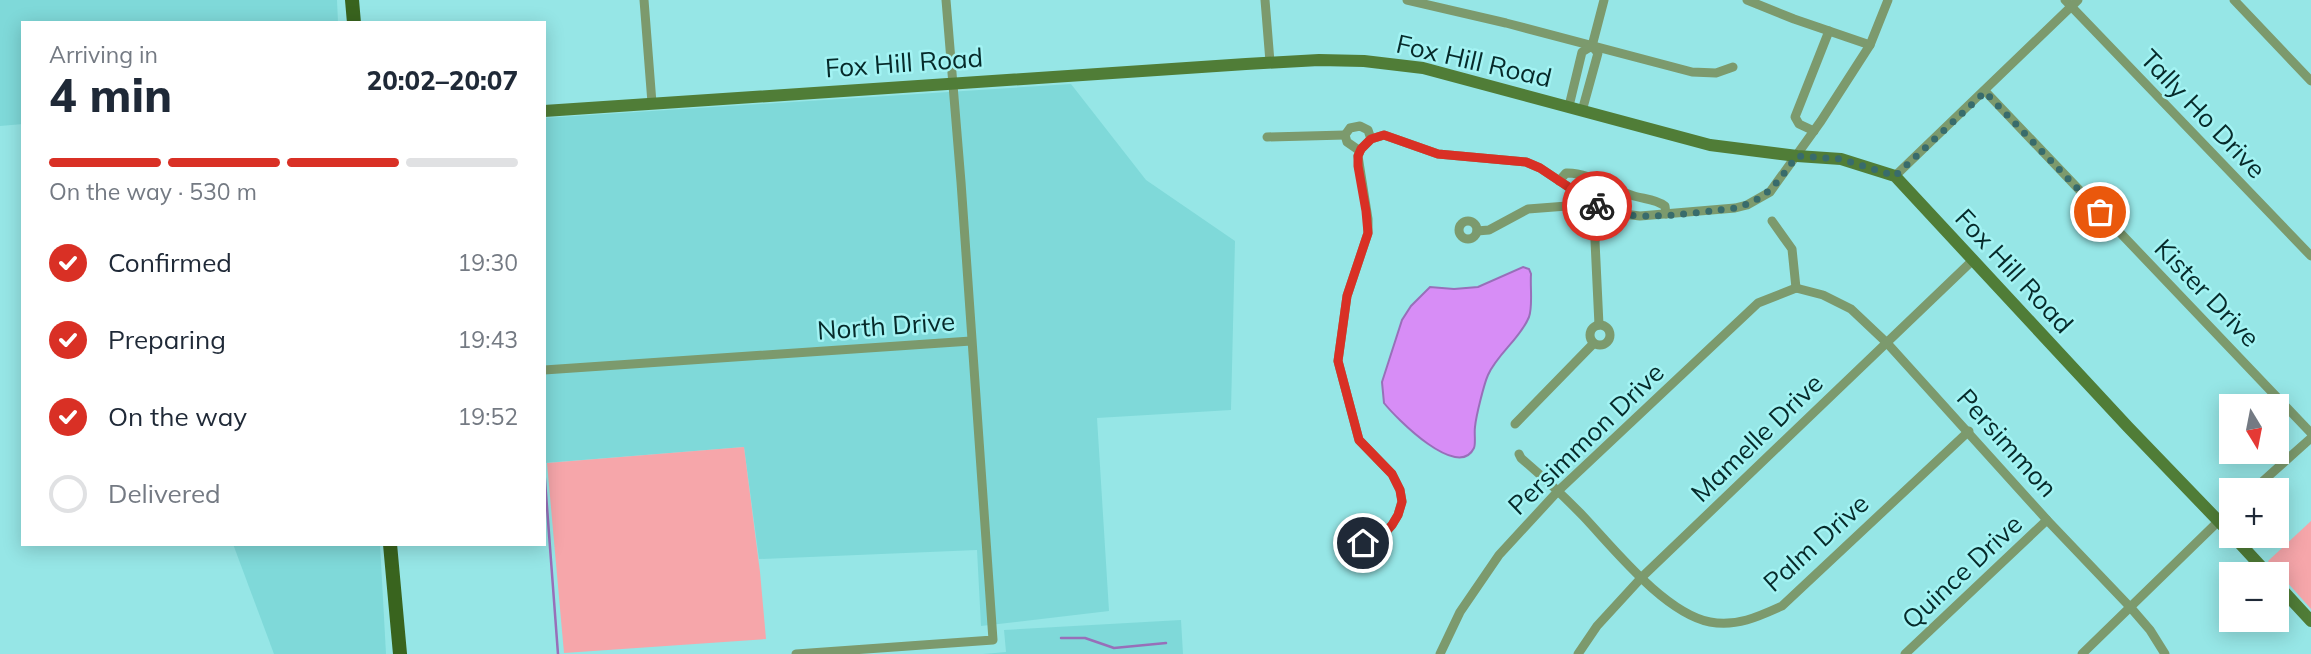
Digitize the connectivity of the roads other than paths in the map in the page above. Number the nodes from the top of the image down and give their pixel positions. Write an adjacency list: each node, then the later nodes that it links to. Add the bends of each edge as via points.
1 (352, 0): 11 (main road)
2 (644, 0): 20 (street)
3 (946, 0): 18 (street, North Drive)
4 (1265, 0): 15 (street)
5 (1407, 0): 14 (street)
6 (1604, 0): 14 (street)
7 (1748, 0): 12 (street)
8 (1888, 0): 13 (street)
9 (2234, 0): 17 (street)
10 (2071, 2): 19 (street); 37 (street, Tally Ho Drive)
11 (354, 21)
12 (1829, 31): 13 (street); 24 (street, via 1795,117)
13 (1870, 45): 24 (street)
14 (1592, 46): 16 (street, via 1692,72 1716,73); 21 (street, via 1581,52); 23 (street, via 1598,53)
15 (1270, 62): 18 (street, Fox Hill Road); 21 (street, Fox Hill Road, via 1364,61 1423,68)
16 (1733, 67)
17 (2311, 81)
18 (953, 82): 20 (street, Fox Hill Road); 41 (street, North Drive)
19 (1985, 92): 30 (street); 47 (street, Kister Drive)
20 (652, 103): 22 (street, Fox Hill Road)
21 (1569, 106): 23 (street, Fox Hill Road)
22 (546, 111)
23 (1582, 111): 29 (street, Fox Hill Road, via 1710,145)
24 (1814, 131): 29 (street)
25 (1345, 135): 26 (street); 27 (street, via 1360,126 1368,130); 28 (street)
26 (1267, 137)
27 (1371, 139): 28 (street); 31 (street, via 1384,135 1438,154 1526,162)
28 (1360, 151): 53 (street, via 1368,233 1347,296 1338,361 1359,440 1392,474 1400,490 1398,515)
29 (1797, 156): 30 (street, Fox Hill Road, via 1841,159); 34 (street, via 1770,192 1747,205)
30 (1895, 176): 38 (street, Fox Hill Road)
31 (1559, 181): 32 (street); 34 (street, via 1563,174 1572,173 1658,201)
32 (1578, 194): 33 (street); 36 (street, via 1567,206 1528,209 1489,230)
33 (1606, 212): 34 (street); 40 (street, via 1595,241)
34 (1667, 214)
35 (1772, 221): 39 (street, via 1792,249)
36 (1477, 231)
37 (2311, 256)
38 (1973, 260): 42 (street, Mamelle Drive); 52 (street, Fox Hill Road)
39 (1796, 288): 42 (street, Persimmon, via 1851,309); 50 (street, Persimmon Drive, via 1758,303)
40 (1600, 325): 43 (street, via 1591,330); 43 (street, via 1609,329 1610,339 1603,345)
41 (971, 341): 44 (street, North Drive); 62 (street, via 993,640)
42 (1887, 343): 46 (street, Persimmon); 57 (street, Mamelle Drive)
43 (1594, 344): 45 (street)
44 (546, 370)
45 (1515, 424)
46 (1969, 431): 51 (street, Persimmon); 57 (street, Palm Drive, via 1782,606 1755,618 1727,624 1708,622 1674,607)
47 (2311, 435): 49 (street)
48 (1519, 454): 50 (street, Palm Drive)
49 (2265, 478)
50 (1558, 491): 57 (street, Palm Drive); 63 (street, Persimmon Drive, via 1499,555 1460,612)
51 (2047, 520): 59 (street, Persimmon); 65 (street, Quince Drive)
52 (2219, 520): 59 (street)
53 (1382, 536)
54 (390, 546): 61 (main road)
55 (2244, 548): 56 (street, Fox Hill Road)
56 (2257, 562)
57 (1642, 577): 64 (street, Mamelle Drive)
58 (2289, 597): 60 (street)
59 (2131, 608): 66 (street); 67 (street, Persimmon)
60 (2311, 621)
61 (400, 654)
62 (796, 654)
63 (1440, 654)
64 (1578, 654)
65 (1905, 654)
66 (2082, 654)
67 (2165, 654)

